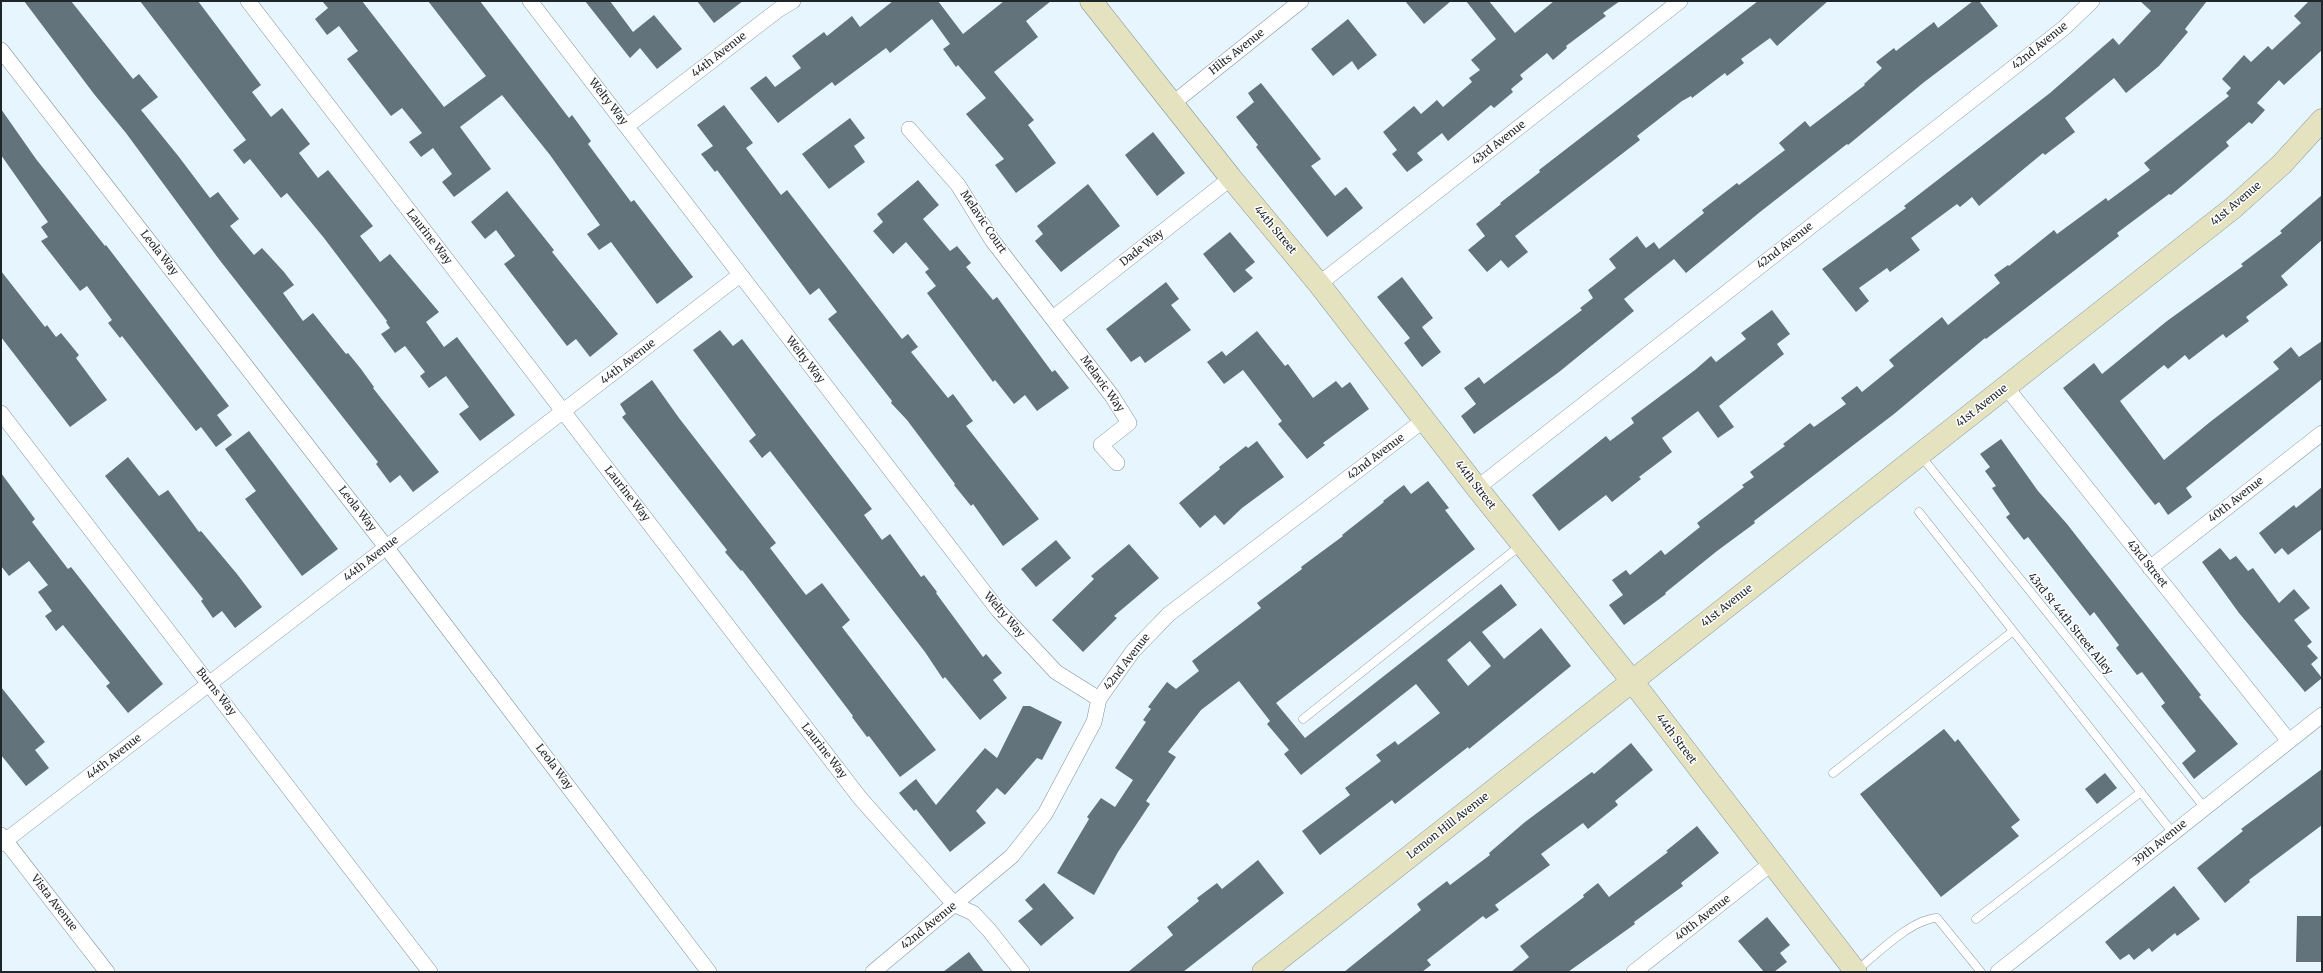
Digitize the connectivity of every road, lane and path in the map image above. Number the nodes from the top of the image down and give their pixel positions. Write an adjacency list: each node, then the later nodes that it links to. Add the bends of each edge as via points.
1 (248, 1): 18 (street, Laurine Way)
2 (530, 1): 11 (street, Welty Way)
3 (793, 1): 11 (street, 44th Avenue)
4 (1091, 1): 9 (street, 44th Street)
5 (1301, 1): 9 (street, Hilts Avenue)
6 (1680, 1): 15 (street, 43rd Avenue)
7 (2092, 1): 24 (street, 42nd Avenue, via 2064,28)
8 (1, 50): 27 (street, Leola Way)
9 (1172, 104): 13 (street, 44th Street)
10 (2322, 120): 17 (street, 41st Avenue, via 2282,164 2233,208)
11 (627, 126): 14 (street, Welty Way)
12 (909, 130): 16 (street, Melavic Court, via 958,185 992,240)
13 (1231, 178): 15 (street, 44th Street); 16 (street, Dade Way)
14 (740, 275): 18 (street, 44th Avenue); 32 (street, Welty Way, via 998,610 1056,672)
15 (1319, 284): 20 (street, 44th Street)
16 (1053, 318): 23 (street, Melavic Way, via 1112,396 1129,423 1101,445)
17 (2006, 387): 22 (street, 41st Avenue); 28 (street, 43rd Street)
18 (563, 412): 27 (street, 44th Avenue); 42 (street, Laurine Way, via 860,798)
19 (1, 413): 31 (street, Burns Way)
20 (1424, 420): 24 (street, 44th Street); 32 (street, 42nd Avenue, via 1169,614 1133,651)
21 (2322, 433): 28 (street, 40th Avenue)
22 (1920, 455): 30 (street, 41st Avenue); 38 (lane, 43rd St 44th Street Alley)
23 (1117, 463)
24 (1477, 488): 26 (street, 44th Street)
25 (1919, 512): 29 (lane)
26 (1521, 544): 30 (street, 44th Street); 34 (lane)
27 (386, 547): 31 (street, 44th Avenue); 46 (street, Leola Way)
28 (2150, 568): 35 (street, 43rd Street)
29 (2013, 631): 36 (lane); 37 (lane)
30 (1632, 681): 41 (street, 44th Street); 49 (street, Lemon Hill Avenue)
31 (209, 684): 40 (street, 44th Avenue); 45 (street, Burns Way)
32 (1099, 699): 42 (street, 42nd Avenue, via 1094,722 1044,814 1012,856)
33 (2322, 715): 35 (street, 39th Avenue)
34 (1303, 719)
35 (2289, 741): 38 (street, 39th Avenue)
36 (1833, 774)
37 (2141, 792): 39 (lane); 43 (lane)
38 (2204, 807): 39 (street, 39th Avenue)
39 (2173, 833): 53 (street, 39th Avenue)
40 (2, 840): 44 (street, Vista Avenue)
41 (1772, 863): 50 (street, 40th Avenue); 51 (street, 44th Street)
42 (955, 905): 47 (street, 42nd Avenue); 48 (street, Laurine Way, via 973,913)
43 (1976, 919)
44 (107, 972)
45 (430, 972)
46 (709, 972)
47 (873, 972)
48 (1022, 972)
49 (1263, 972)
50 (1634, 972)
51 (1855, 972): 52 (lane, via 1912,927 1927,919 1937,918)
52 (1981, 972)
53 (1998, 972)

